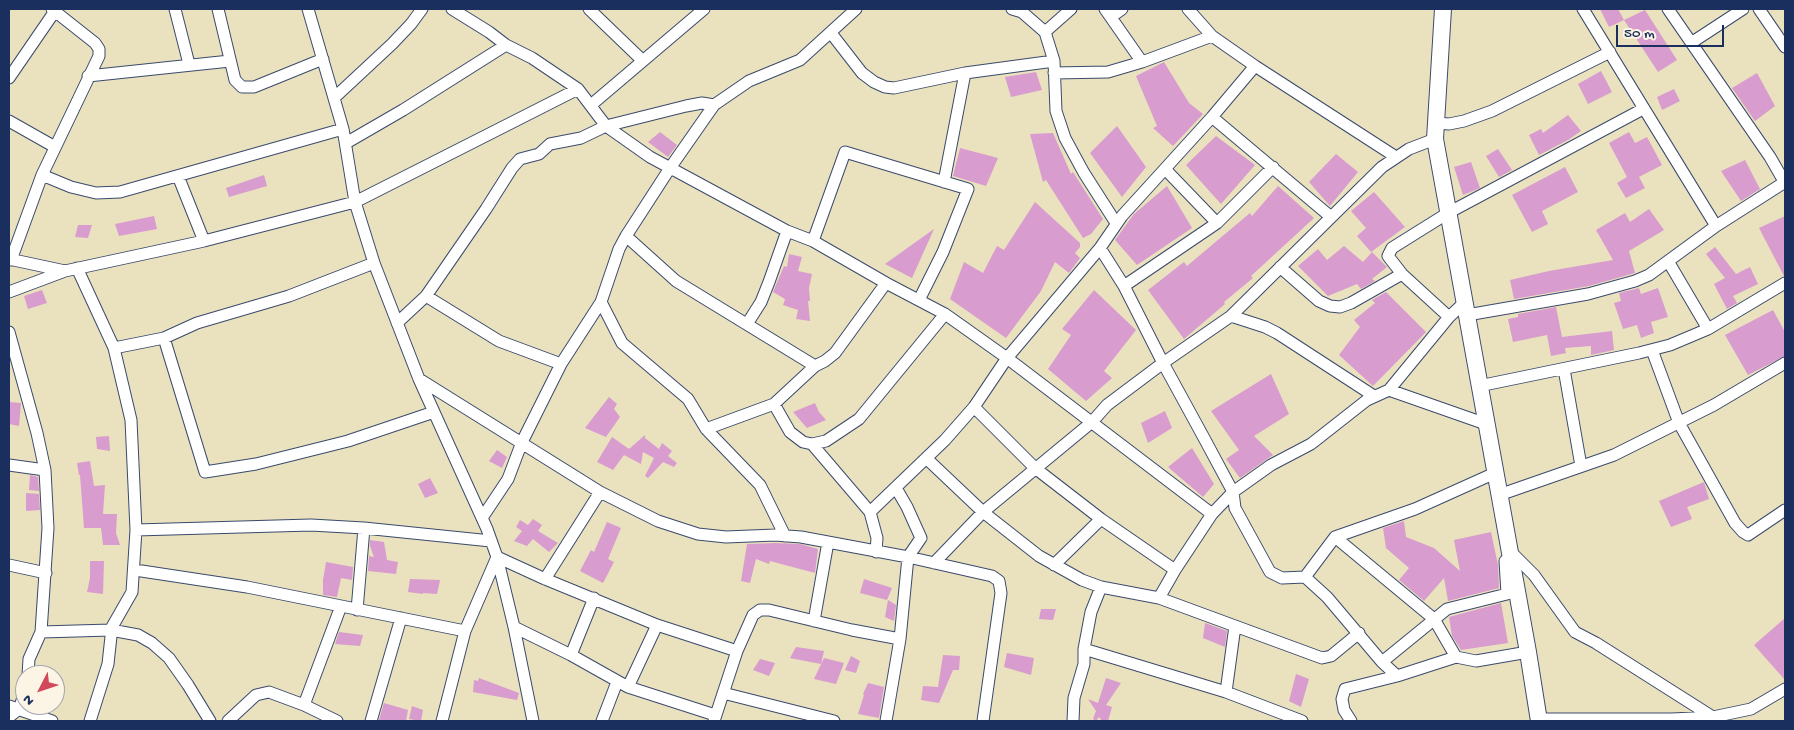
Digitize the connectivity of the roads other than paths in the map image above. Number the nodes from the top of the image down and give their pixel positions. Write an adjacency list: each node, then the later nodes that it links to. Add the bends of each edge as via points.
1 (175, 9): 31 (street)
2 (218, 9): 28 (street)
3 (308, 9): 27 (street)
4 (422, 9): 38 (street, via 392,44)
5 (452, 9): 24 (street)
6 (589, 9): 29 (street)
7 (704, 9): 29 (street)
8 (856, 9): 21 (street)
9 (1071, 9): 20 (street)
10 (1122, 9): 19 (street)
11 (1188, 9): 22 (street)
12 (1443, 9): 46 (street)
13 (1583, 9): 26 (street)
14 (1668, 9): 23 (street)
15 (1743, 9): 23 (street)
16 (1759, 9): 25 (street)
17 (54, 10): 35 (street, via 99,49 99,56); 36 (street)
18 (1020, 10): 20 (street)
19 (1108, 13): 30 (street)
20 (1045, 32): 33 (street)
21 (831, 33): 34 (street, via 862,73 884,87 894,88); 40 (street, via 800,60 749,81)
22 (1212, 36): 30 (street); 32 (street)
23 (1691, 43): 56 (street, via 1770,156)
24 (506, 45): 37 (street, via 532,58); 47 (street)
25 (1785, 47)
26 (1610, 52): 41 (street); 46 (street, via 1492,111)
27 (323, 59): 28 (street, via 247,88 238,85); 38 (street)
28 (230, 60): 31 (street)
29 (643, 61): 39 (street)
30 (1142, 62): 33 (street, via 1108,72)
31 (189, 64): 35 (street)
32 (1256, 66): 42 (street); 49 (street)
33 (1054, 67): 34 (street); 61 (street, via 1056,111 1064,138)
34 (965, 73): 55 (street)
35 (88, 76): 48 (street)
36 (9, 78)
37 (578, 90): 39 (street); 57 (street)
38 (334, 98): 45 (street)
39 (591, 105): 44 (street)
40 (714, 105): 44 (street, via 686,106); 50 (street)
41 (1644, 109): 58 (street); 62 (street)
42 (1212, 117): 51 (street); 52 (street)
43 (9, 121): 48 (street)
44 (606, 126): 50 (street); 78 (street, via 581,138 550,144 539,154 520,159)
45 (343, 129): 47 (street); 54 (street)
46 (1436, 131): 49 (street); 58 (street)
47 (346, 143): 57 (street)
48 (55, 147): 53 (street)
49 (1396, 157): 59 (street)
50 (670, 168): 63 (street); 64 (street)
51 (1273, 168): 59 (street); 60 (street)
52 (1165, 169): 60 (street); 61 (street)
53 (42, 175): 54 (street, via 96,194 120,192); 68 (street)
54 (178, 176): 65 (street)
55 (944, 182): 66 (street, via 845,152); 79 (street, via 968,189 943,252)
56 (1785, 183): 62 (street)
57 (355, 202): 65 (street); 70 (street)
58 (1448, 213): 73 (street, via 1392,248 1388,256); 81 (street)
59 (1331, 217): 71 (street)
60 (1217, 223): 76 (street)
61 (1116, 224): 67 (street)
62 (1716, 226): 69 (street)
63 (787, 231): 66 (street); 86 (street, via 761,302)
64 (626, 236): 80 (street); 86 (street, via 676,281)
65 (204, 241): 72 (street)
66 (813, 241): 74 (street)
67 (1100, 248): 76 (street); 92 (street)
68 (10, 259): 72 (street)
69 (1668, 261): 81 (street, via 1635,281 1588,294); 87 (street)
70 (374, 263): 85 (street); 89 (street, via 289,296 197,323)
71 (1280, 267): 73 (street, via 1319,301 1340,307); 83 (street)
72 (71, 270): 77 (street); 90 (street)
73 (1402, 274): 84 (street)
74 (886, 283): 79 (street); 96 (street, via 835,353)
75 (1785, 283): 87 (street)
76 (1124, 286): 93 (street)
77 (9, 292)
78 (426, 296): 85 (street); 95 (street, via 499,341)
79 (919, 300): 82 (street)
80 (601, 302): 95 (street); 108 (street, via 622,343 688,399)
81 (1466, 309): 84 (street); 99 (street)
82 (945, 314): 92 (street); 110 (street, via 859,419 826,441)
83 (1231, 316): 93 (street); 101 (street, via 1277,333)
84 (1449, 317): 100 (street)
85 (397, 323): 98 (street)
86 (747, 324): 96 (street)
87 (1708, 329): 91 (street)
88 (9, 332): 115 (street)
89 (164, 338): 90 (street); 104 (street, via 205,472 256,464 348,440)
90 (114, 348): 129 (street, via 131,420)
91 (1652, 350): 97 (street); 106 (street)
92 (1007, 358): 103 (street); 105 (street)
93 (1163, 363): 105 (street, via 1106,405); 119 (street)
94 (1785, 363): 106 (street)
95 (561, 364): 109 (street)
96 (814, 366): 102 (street)
97 (1564, 369): 99 (street); 113 (street)
98 (419, 379): 104 (street); 109 (street)
99 (1480, 386): 107 (street)
100 (1389, 390): 101 (street); 107 (street)
101 (1374, 396): 119 (street, via 1311,444 1271,465)
102 (774, 404): 108 (street); 110 (street, via 790,432 803,442)
103 (974, 407): 111 (street); 114 (street)
104 (434, 412): 125 (street)
105 (1092, 422): 114 (street); 124 (street)
106 (1679, 423): 113 (street, via 1614,455); 121 (street, via 1743,532 1748,535)
107 (1486, 424): 116 (street)
108 (706, 429): 130 (street, via 760,485)
109 (522, 442): 118 (street); 125 (street, via 508,479)
110 (812, 444): 122 (street)
111 (926, 458): 117 (street); 123 (street)
112 (9, 465): 115 (street)
113 (1581, 466): 120 (street)
114 (1035, 468): 123 (street); 126 (street)
115 (45, 470): 143 (street)
116 (1495, 473): 120 (street); 131 (street, via 1415,509)
117 (896, 488): 122 (street); 137 (street, via 920,538)
118 (600, 492): 130 (street, via 658,520 698,534); 145 (street)
119 (1232, 492): 124 (street); 144 (street, via 1235,508 1270,572 1282,578)
120 (1499, 494): 127 (street)
121 (1785, 510)
122 (870, 512): 135 (street, via 877,538)
123 (983, 512): 138 (street); 140 (street)
124 (1212, 514): 142 (street)
125 (482, 518): 132 (street)
126 (1101, 519): 140 (street); 142 (street)
127 (1504, 522): 134 (street); 152 (street, via 1506,594 1447,609)
128 (364, 528): 129 (street, via 292,524); 132 (street); 150 (street)
129 (136, 530): 141 (street)
130 (785, 536): 133 (street)
131 (1335, 537): 144 (street); 152 (street)
132 (491, 541): 136 (street)
133 (828, 542): 135 (street); 153 (street)
134 (1509, 550): 164 (street); 178 (street, via 1534,575 1575,632)
135 (876, 552): 137 (street)
136 (497, 557): 145 (street); 156 (street); 158 (street)
137 (908, 557): 138 (street); 161 (street)
138 (934, 563): 191 (street, via 992,576 1001,586)
139 (9, 565): 143 (street)
140 (1054, 565): 146 (street)
141 (134, 570): 149 (street, via 218,582); 157 (street, via 132,592)
142 (1175, 570): 148 (street)
143 (46, 573): 159 (street)
144 (1305, 577): 160 (street)
145 (545, 580): 147 (street)
146 (1101, 586): 148 (street); 162 (street)
147 (594, 598): 154 (street); 165 (street)
148 (1159, 598): 155 (street)
149 (341, 606): 150 (street); 174 (street)
150 (357, 610): 151 (street)
151 (401, 618): 158 (street); 185 (street)
152 (1434, 619): 166 (street); 167 (street)
153 (814, 621): 161 (street); 163 (street, via 760,610 753,615)
154 (657, 624): 163 (street); 170 (street)
155 (1236, 626): 160 (street, via 1322,658 1331,656); 172 (street)
156 (514, 627): 165 (street); 187 (street)
157 (112, 630): 159 (street); 181 (street, via 108,664); 182 (street, via 138,635 169,658)
158 (465, 631): 186 (street)
159 (41, 632): 168 (street)
160 (1359, 633): 167 (street)
161 (900, 639): 190 (street)
162 (1084, 650): 172 (street); 192 (street, via 1084,664 1074,698)
163 (737, 651): 173 (street)
164 (1528, 652): 166 (street, via 1476,661); 179 (street)
165 (571, 655): 170 (street)
166 (1456, 657): 169 (street)
167 (1382, 662): 169 (street)
168 (29, 665)
169 (1397, 676): 194 (street, via 1345,689 1342,699 1344,710)
170 (622, 684): 177 (street); 188 (street)
171 (1785, 689): 178 (street, via 1751,709)
172 (1226, 692): 193 (street)
173 (723, 693): 177 (street); 189 (street)
174 (304, 705): 183 (street, via 270,692 256,695); 184 (street)
175 (14, 708): 176 (street); 180 (street)
176 (9, 717)
177 (714, 718)
178 (1716, 719): 179 (street)
179 (1539, 720)
180 (52, 721)
181 (90, 721)
182 (210, 721)
183 (228, 721)
184 (337, 721)
185 (371, 721)
186 (442, 721)
187 (533, 721)
188 (602, 721)
189 (834, 721)
190 (886, 721)
191 (983, 721)
192 (1073, 721)
193 (1302, 721)
194 (1351, 721)

